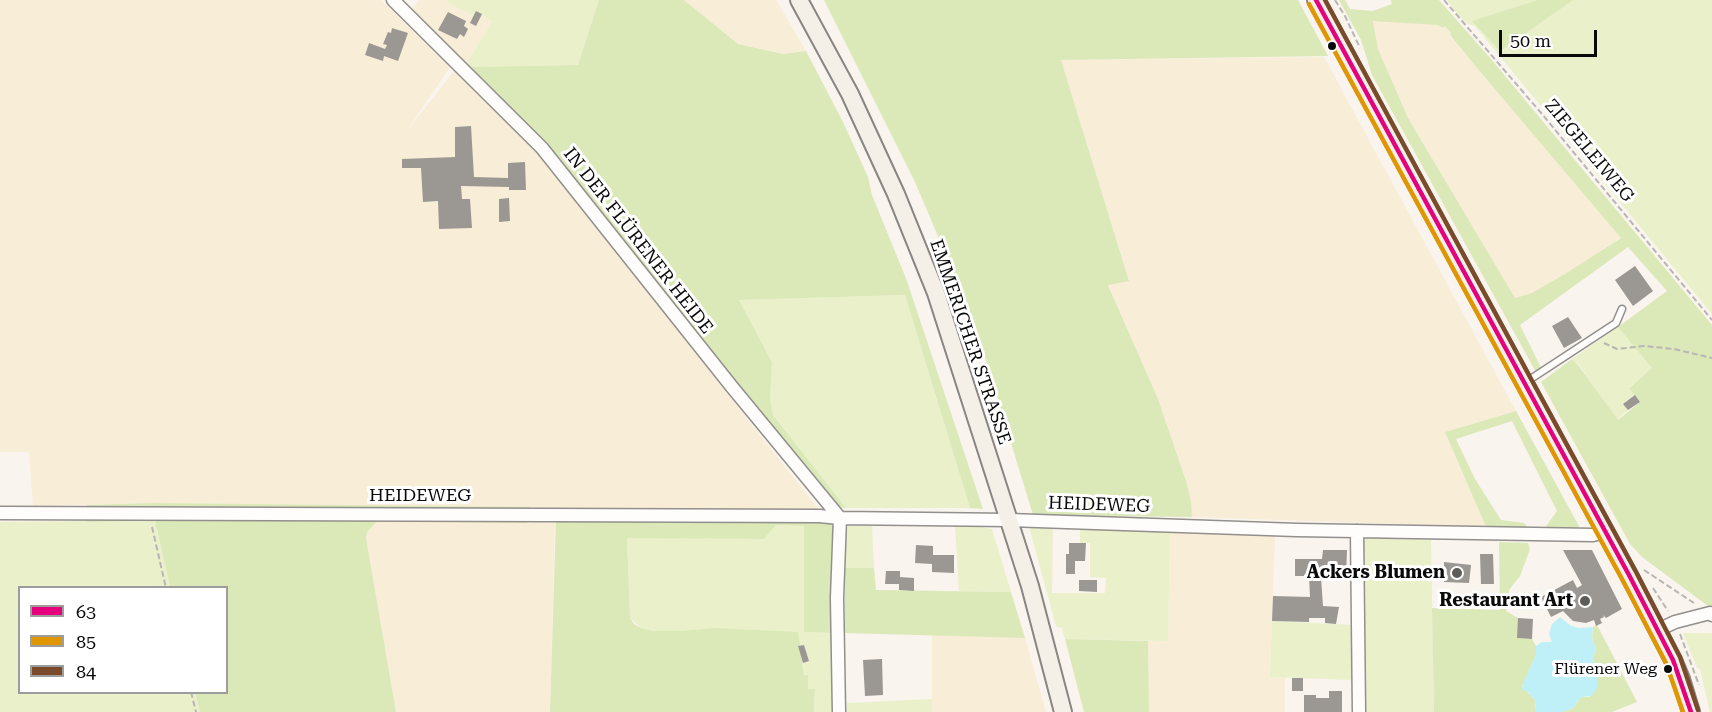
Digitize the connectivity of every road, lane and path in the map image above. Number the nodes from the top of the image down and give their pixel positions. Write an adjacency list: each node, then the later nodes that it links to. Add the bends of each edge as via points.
1 (393, 0): 12 (street, IN DER FLÜRENER HEIDE, via 542,148)
2 (799, 0): 13 (street, EMMERICHER STRASSE, via 850,94 936,293)
3 (1316, 0): 9 (street)
4 (1444, 0): 6 (path, ZIEGELEIWEG)
5 (1622, 309): 7 (lane, via 1616,323)
6 (1712, 320)
7 (1599, 334): 8 (path, via 1604,343 1617,349 1644,346); 9 (lane)
8 (1712, 358)
9 (1526, 382): 15 (street)
10 (149, 512): 11 (street, HEIDEWEG); 12 (street, HEIDEWEG); 17 (path)
11 (0, 513)
12 (840, 518): 13 (street, HEIDEWEG); 22 (street)
13 (1009, 520): 14 (street, HEIDEWEG); 23 (street, EMMERICHER STRASSE)
14 (1357, 531): 15 (street, HEIDEWEG, via 1593,535); 24 (street)
15 (1606, 532): 19 (street)
16 (1641, 569): 18 (path)
17 (166, 586)
18 (1711, 614): 19 (street)
19 (1658, 630): 25 (street, via 1681,679)
20 (191, 694): 21 (path)
21 (196, 712)
22 (839, 712)
23 (1063, 712)
24 (1359, 712)
25 (1691, 712)

